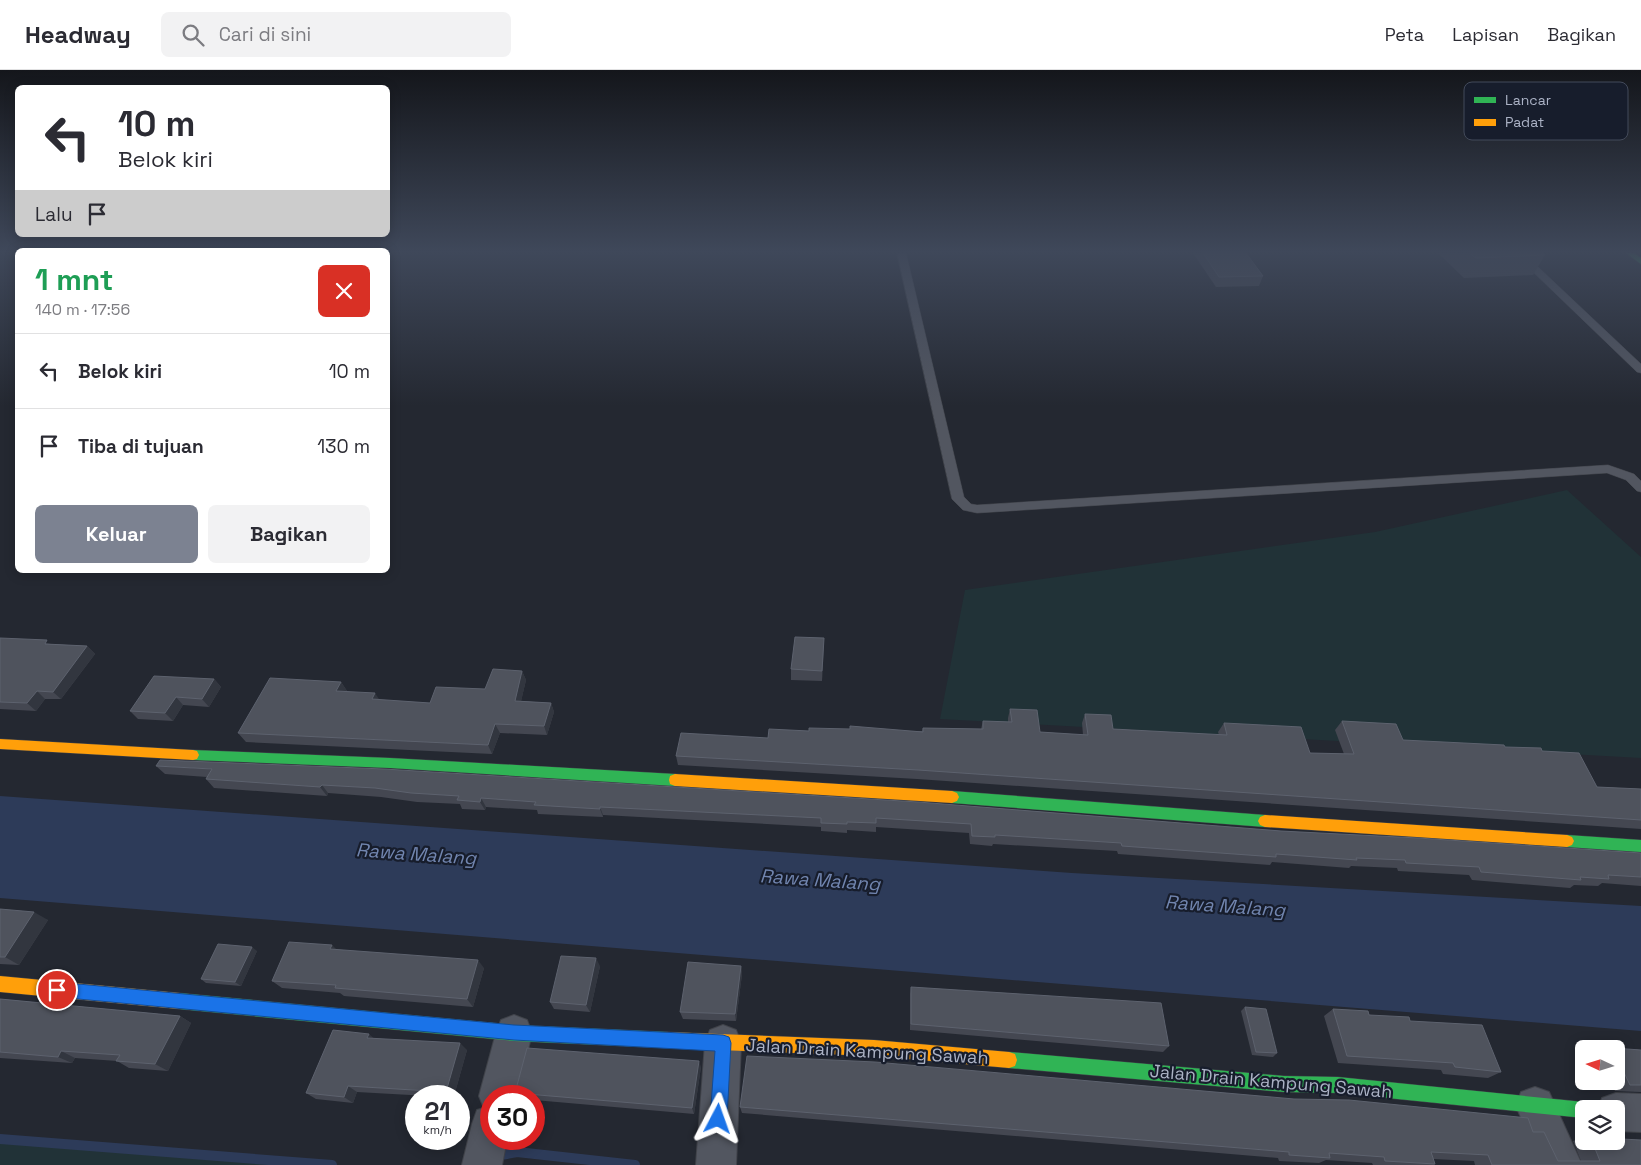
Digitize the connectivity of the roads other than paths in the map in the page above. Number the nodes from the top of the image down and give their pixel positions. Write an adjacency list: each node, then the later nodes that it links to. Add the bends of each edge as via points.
1 (913, 304): 4 (lane, via 958,499 967,507 977,509 1608,469 1630,477)
2 (1571, 304): 3 (lane)
3 (1641, 370)
4 (1641, 488)
5 (0, 744): 6 (main road, via 94,751 390,762)
6 (1641, 846)
7 (0, 984): 8 (main road, Jalan Drain Kampung Sawah)
8 (514, 1032): 9 (main road, Jalan Drain Kampung Sawah); 10 (street)
9 (723, 1043): 11 (main road, Jalan Drain Kampung Sawah, via 874,1048 1284,1084 1338,1085); 18 (street)
10 (501, 1085)
11 (1535, 1106): 12 (main road, Jalan Drain Kampung Sawah); 16 (street)
12 (1575, 1109)
13 (1625, 1112): 14 (street)
14 (1641, 1113)
15 (485, 1150): 17 (street)
16 (1560, 1161)
17 (482, 1165)
18 (716, 1165)

